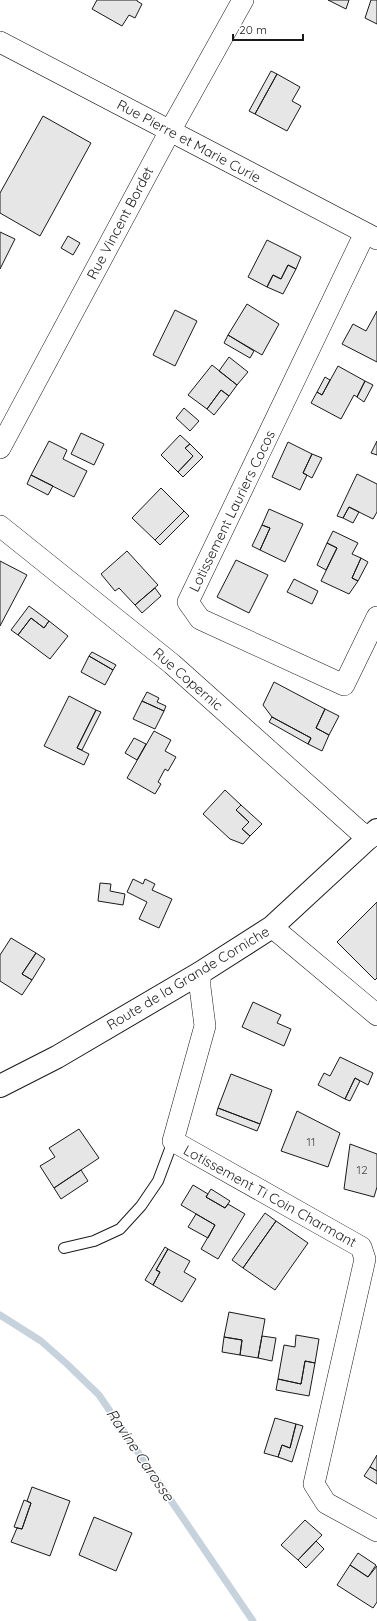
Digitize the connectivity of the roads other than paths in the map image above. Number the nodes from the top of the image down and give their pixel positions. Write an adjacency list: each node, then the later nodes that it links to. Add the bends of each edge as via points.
1 (243, 0): 3 (street, Rue Vincent Bordet)
2 (0, 42): 3 (street, Rue Pierre et Marie Curie)
3 (170, 131): 4 (street, Rue Pierre et Marie Curie); 5 (street, Rue Vincent Bordet)
4 (371, 236): 7 (street, Lotissement Lauriers Cocos, via 188,602 200,619 344,685)
5 (0, 448)
6 (0, 526): 8 (street, Rue Copernic, via 172,664 359,831)
7 (377, 616)
8 (373, 834): 9 (main road, Route de la Grande Corniche)
9 (272, 927): 10 (main road, Route de la Grande Corniche); 11 (street)
10 (200, 973): 12 (main road, Route de la Grande Corniche, via 57,1057); 13 (street, Lotissement Ti Coin Charmant, via 205,1026)
11 (377, 1015)
12 (0, 1086)
13 (173, 1141): 14 (lane, via 158,1181 141,1206 120,1229 94,1241); 15 (street, Lotissement Ti Coin Charmant, via 361,1247 365,1259 314,1484 326,1503)
14 (64, 1248)
15 (377, 1531)

